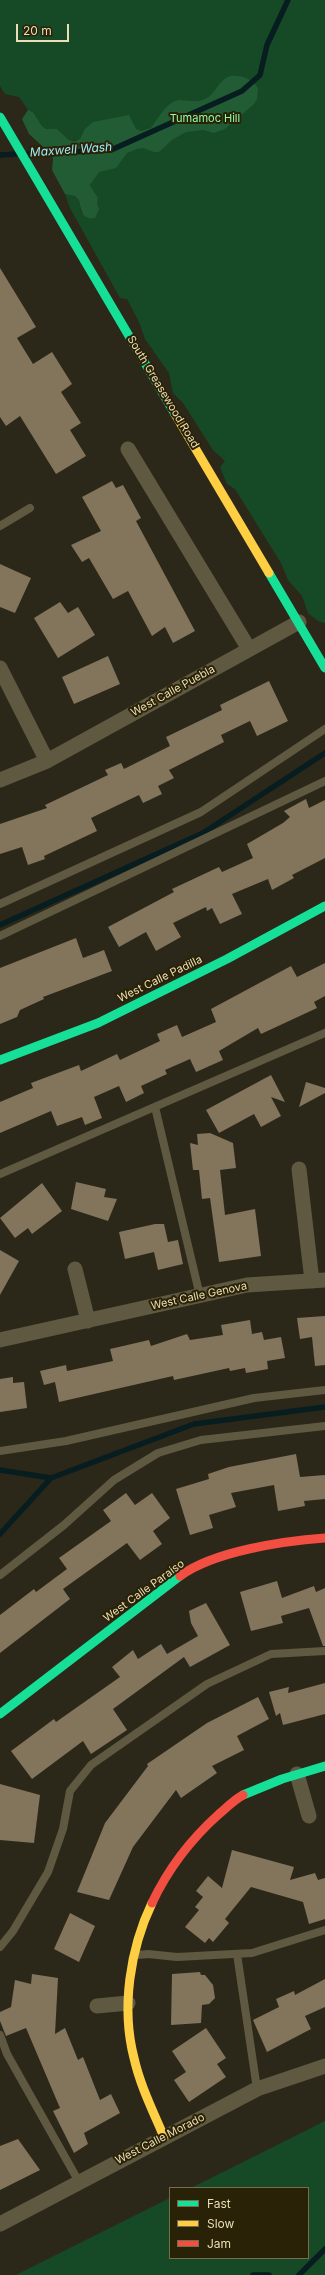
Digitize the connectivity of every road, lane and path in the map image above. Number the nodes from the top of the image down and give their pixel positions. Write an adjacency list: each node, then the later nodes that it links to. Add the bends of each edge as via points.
1 (0, 117): 5 (street, South Greasewood Road)
2 (128, 449): 6 (street)
3 (30, 508): 4 (lane)
4 (0, 526)
5 (299, 622): 6 (street, West Calle Puebla); 8 (street, South Greasewood Road)
6 (249, 650): 10 (street, West Calle Puebla)
7 (0, 668): 10 (street)
8 (325, 668)
9 (325, 729): 13 (lane, via 201,812)
10 (47, 761): 11 (street, West Calle Puebla)
11 (0, 780)
12 (325, 781): 15 (lane)
13 (0, 904)
14 (325, 906): 17 (street, West Calle Padilla, via 228,959 98,1023)
15 (0, 936)
16 (325, 1033): 18 (lane)
17 (0, 1060)
18 (155, 1107): 20 (lane); 23 (lane)
19 (299, 1169): 22 (street, West Calle Genova)
20 (0, 1174)
21 (75, 1269): 24 (street)
22 (318, 1280): 23 (street, West Calle Genova, via 247,1285)
23 (200, 1296): 24 (street, West Calle Genova)
24 (88, 1321): 25 (street, West Calle Genova)
25 (0, 1340)
26 (325, 1390): 28 (lane, via 254,1398 66,1441)
27 (325, 1426): 30 (lane, via 201,1440 158,1453 114,1480 64,1525)
28 (0, 1451)
29 (325, 1538): 32 (street, West Calle Paraiso, via 287,1541 224,1556 186,1572)
30 (0, 1575)
31 (325, 1651): 37 (lane, via 271,1654 207,1684 91,1765 70,1791 63,1829 48,1872 13,1931)
32 (0, 1714)
33 (325, 1766): 34 (street)
34 (297, 1774): 35 (street); 39 (street, via 239,1798 197,1832 164,1877 141,1926)
35 (310, 1816)
36 (325, 1930): 38 (lane, via 252,1953)
37 (0, 1947)
38 (237, 1954): 39 (lane); 44 (lane)
39 (134, 1956): 40 (street, via 128,1982)
40 (128, 2004): 41 (street); 45 (street, via 129,2032 138,2076)
41 (97, 2006)
42 (0, 2035): 46 (lane, via 7,2054)
43 (325, 2066): 44 (street, West Calle Morado)
44 (257, 2090): 45 (street, West Calle Morado)
45 (164, 2137): 46 (street, West Calle Morado)
46 (79, 2182): 47 (street, West Calle Morado)
47 (0, 2224)

